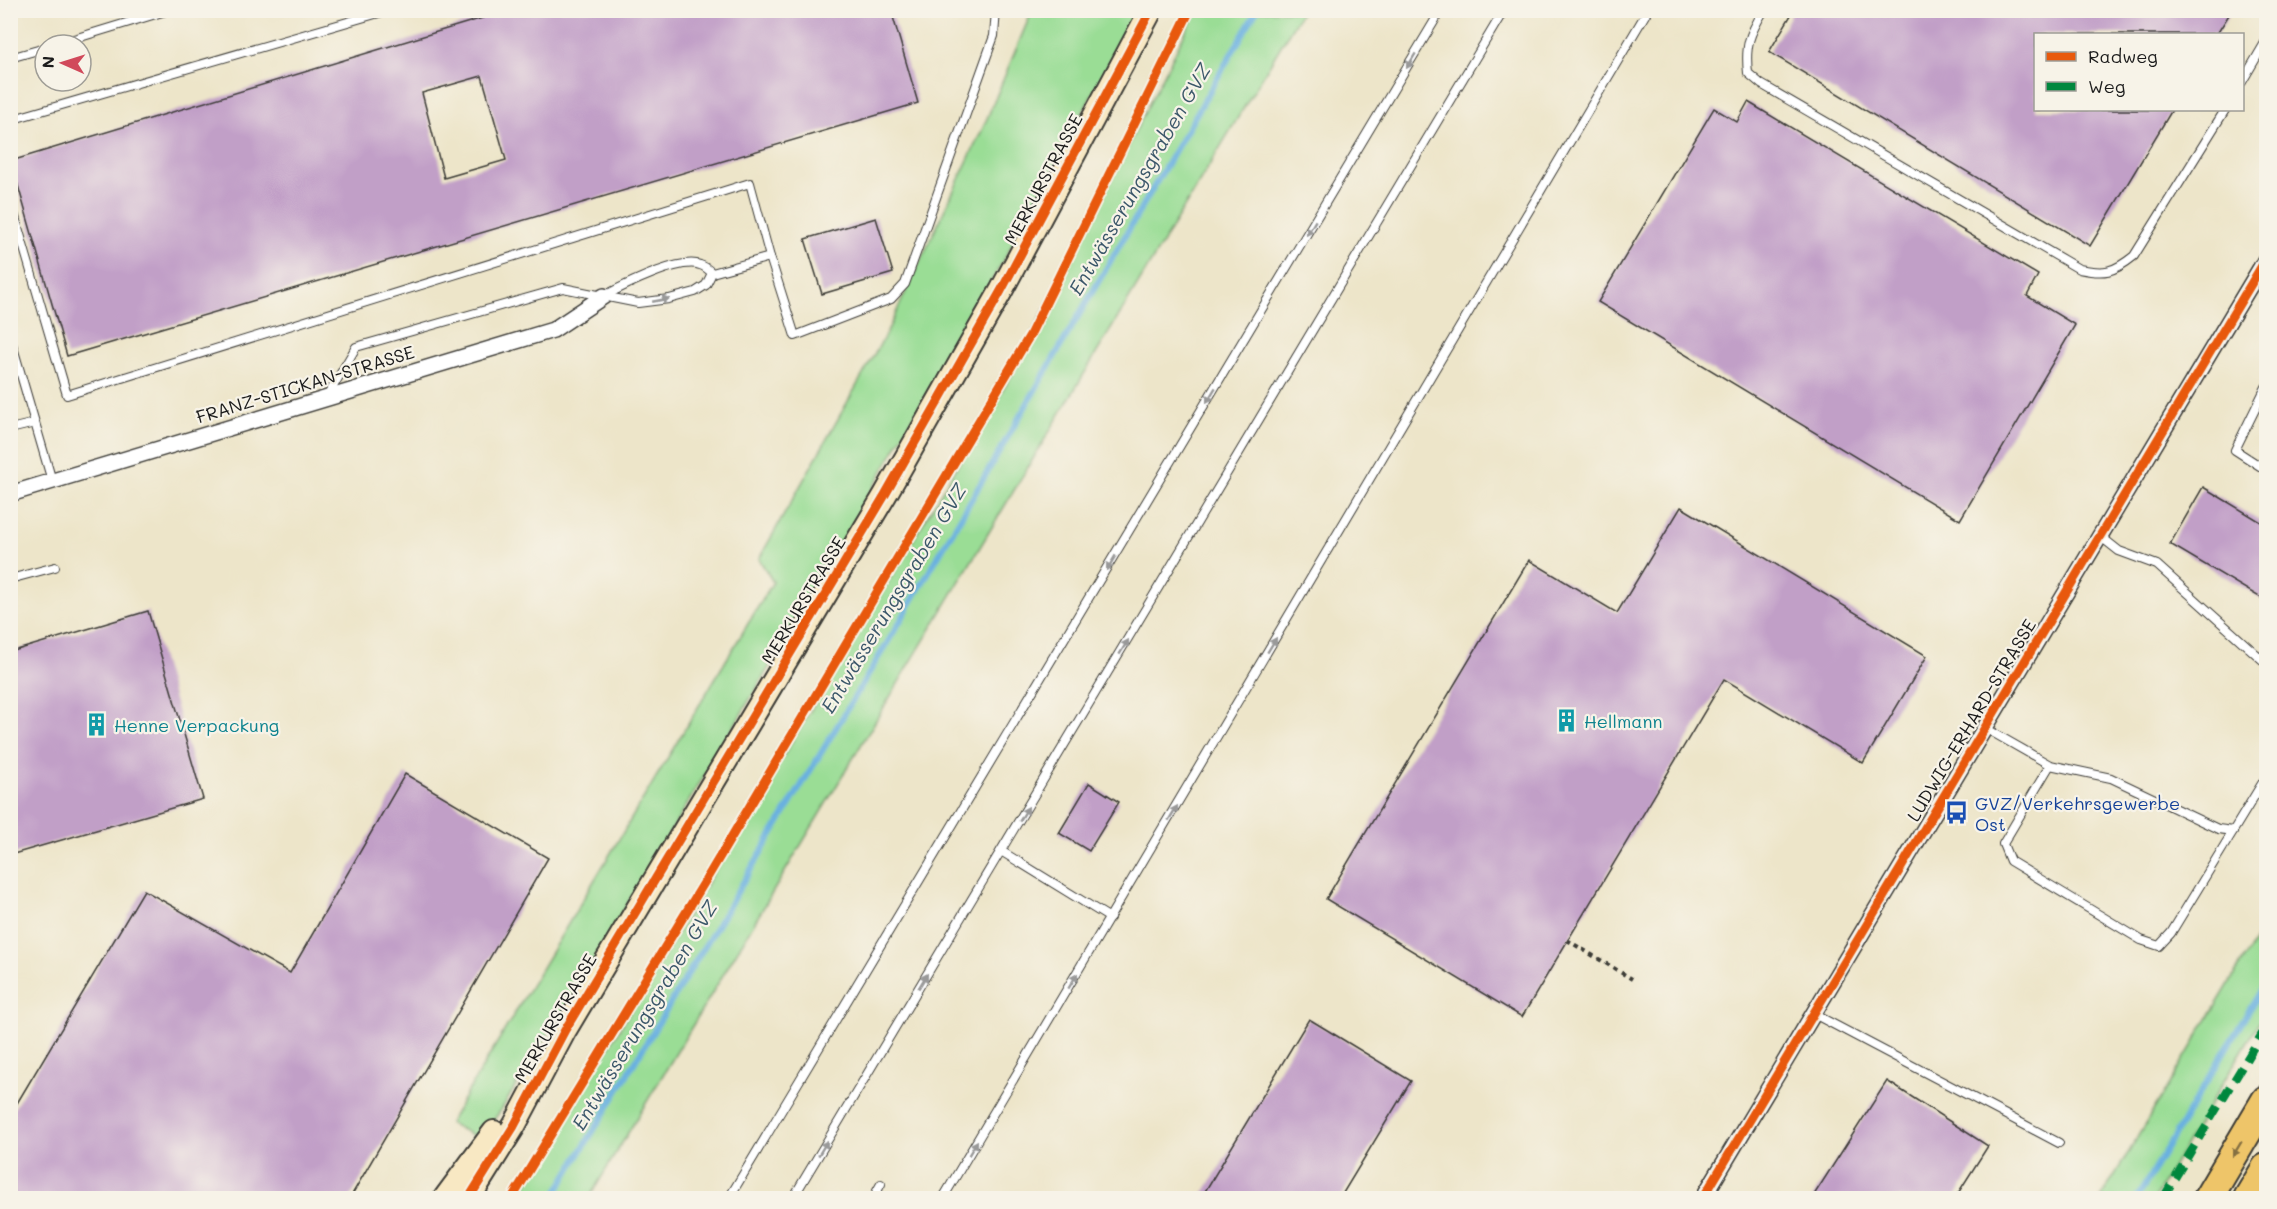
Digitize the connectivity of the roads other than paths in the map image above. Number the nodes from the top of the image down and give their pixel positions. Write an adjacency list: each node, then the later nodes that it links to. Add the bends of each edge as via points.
1 (169, 10): 9 (lane)
2 (389, 10): 15 (lane)
3 (996, 10): 17 (lane, via 994,36 905,284 891,299 795,336)
4 (1151, 10): 40 (street, MERKURSTRASSE, via 1001,291 885,495)
5 (1441, 10): 48 (lane, one-way to 48)
6 (1504, 10): 37 (lane, one-way to 6)
7 (1648, 10): 38 (lane, one-way to 7)
8 (1764, 10): 14 (lane, via 1745,49 1748,73 1761,84 2079,269 2099,273 2119,269 2134,256)
9 (93, 33)
10 (2266, 41): 13 (lane)
11 (33, 51): 12 (lane)
12 (10, 58)
13 (2244, 79)
14 (2224, 111)
15 (10, 120)
16 (10, 200): 17 (lane, via 67,395 750,183)
17 (770, 257): 19 (lane)
18 (2264, 268): 29 (street, LUDWIG-ERHARD-STRASSE)
19 (712, 273): 20 (lane, via 691,264 642,277); 20 (lane, one-way to 19, via 638,303 669,299 695,292 706,285)
20 (604, 296): 23 (street, FRANZ-STICKAN-STRASSE, via 553,330); 23 (lane, via 563,288 356,347)
21 (10, 337): 24 (lane)
22 (2266, 387): 26 (lane, via 2235,450)
23 (327, 398): 27 (street, FRANZ-STICKAN-STRASSE)
24 (35, 423): 25 (lane); 27 (lane)
25 (10, 429)
26 (2266, 470)
27 (52, 481): 28 (street, FRANZ-STICKAN-STRASSE)
28 (10, 494)
29 (2100, 536): 32 (lane, via 2119,551 2157,565); 33 (street, LUDWIG-ERHARD-STRASSE)
30 (55, 567): 31 (lane)
31 (10, 579)
32 (2266, 663)
33 (1985, 728): 34 (lane); 39 (street, LUDWIG-ERHARD-STRASSE)
34 (2050, 765): 36 (lane, via 2111,778 2217,829); 36 (lane, via 2003,844 2010,861 2141,940 2159,946 2171,933)
35 (2266, 777): 36 (lane)
36 (2233, 831)
37 (1001, 851): 38 (lane); 49 (lane, one-way to 37)
38 (1110, 918): 51 (lane, one-way to 38)
39 (1814, 1014): 42 (lane); 45 (street, LUDWIG-ERHARD-STRASSE)
40 (565, 1030): 46 (street, MERKURSTRASSE); 47 (street, MERKURSTRASSE, via 514,1126)
41 (2266, 1100): 53 (highway, one-way to 53)
42 (2059, 1143)
43 (2266, 1167): 54 (highway)
44 (881, 1184): 50 (lane)
45 (1706, 1194): 52 (lane)
46 (445, 1198)
47 (469, 1198)
48 (729, 1198)
49 (793, 1198)
50 (873, 1198)
51 (943, 1198)
52 (1723, 1198)
53 (2208, 1198)
54 (2248, 1198)

